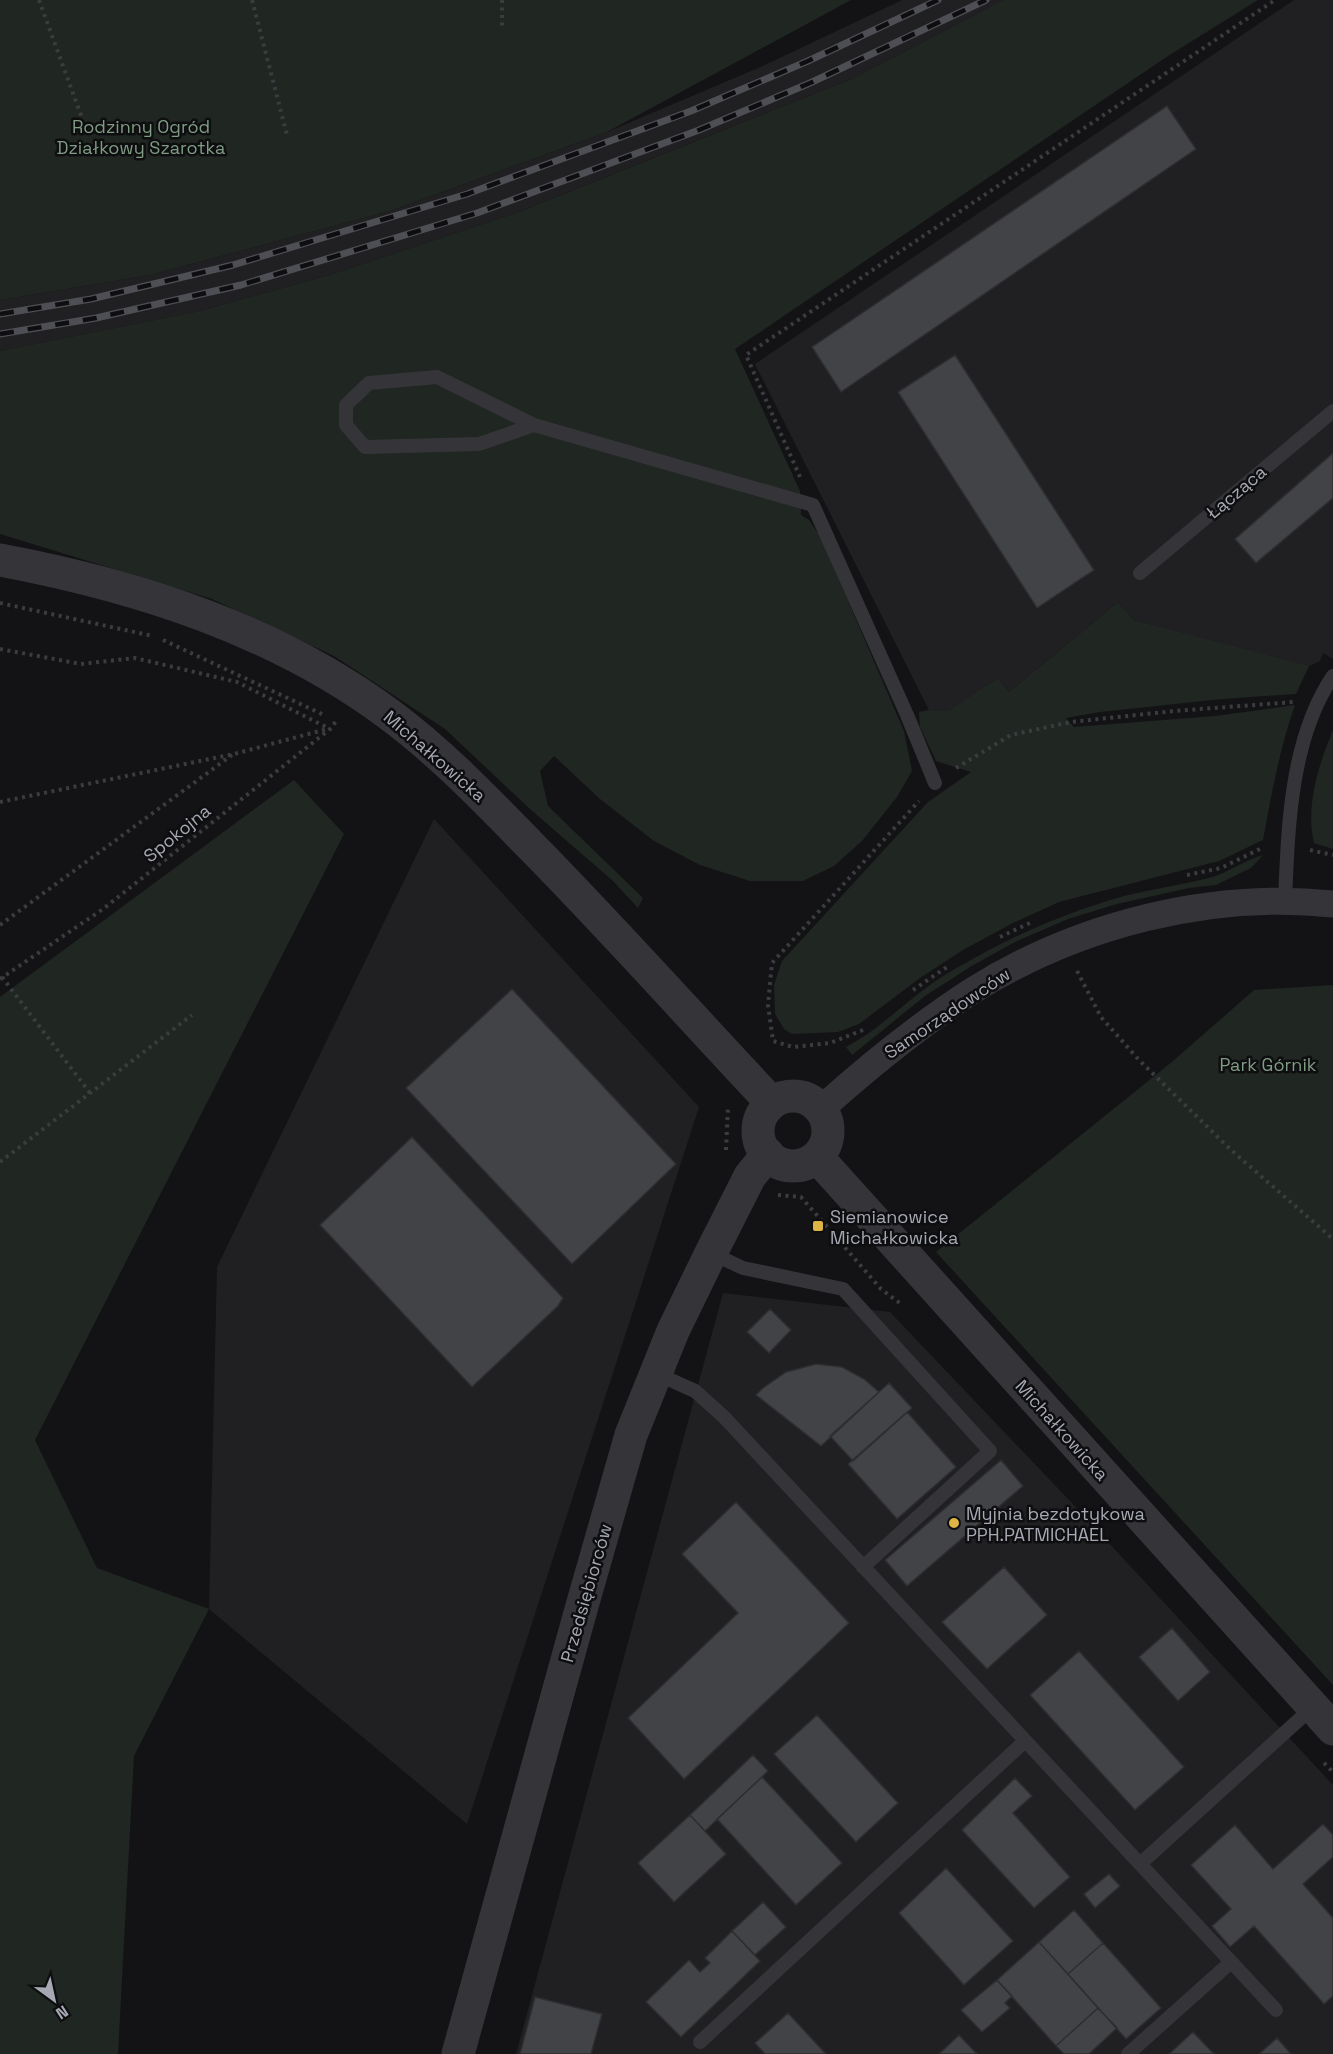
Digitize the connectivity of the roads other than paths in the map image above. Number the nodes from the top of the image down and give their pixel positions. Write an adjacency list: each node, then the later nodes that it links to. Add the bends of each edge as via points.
1 (1333, 411): 4 (lane, Łącząca)
2 (534, 425): 2 (lane, via 436,377 369,383 346,405 346,425 365,447 479,444); 6 (lane, via 813,505)
3 (0, 560): 9 (street, Michałkowicka, via 101,582 204,615 316,668 358,693 419,738 494,808)
4 (1140, 573)
5 (1333, 676): 7 (lane, via 1308,728 1296,776)
6 (935, 783)
7 (1285, 902): 8 (street, Samorządowców); 10 (street, Samorządowców, via 1184,910 1112,927 1035,957 972,991 900,1041)
8 (1333, 904)
9 (772, 1103): 10 (street, via 798,1096); 11 (street, via 759,1124 759,1137)
10 (821, 1109): 12 (street, via 828,1136)
11 (768, 1154): 12 (street, via 784,1165 799,1165); 13 (street, Przedsiębiorców, via 750,1176)
12 (817, 1157): 16 (street, Michałkowicka)
13 (711, 1253): 14 (street, Przedsiębiorców); 15 (lane, via 743,1268 843,1289 990,1451)
14 (655, 1373): 15 (lane, via 695,1391 724,1418); 22 (street, Przedsiębiorców, via 632,1435 582,1606)
15 (863, 1567): 17 (lane)
16 (1323, 1718): 18 (lane)
17 (1025, 1741): 18 (lane); 21 (lane)
18 (1140, 1864): 19 (lane)
19 (1232, 1962): 20 (lane); 23 (lane)
20 (1276, 2010)
21 (700, 2043)
22 (458, 2054)
23 (1128, 2054)

